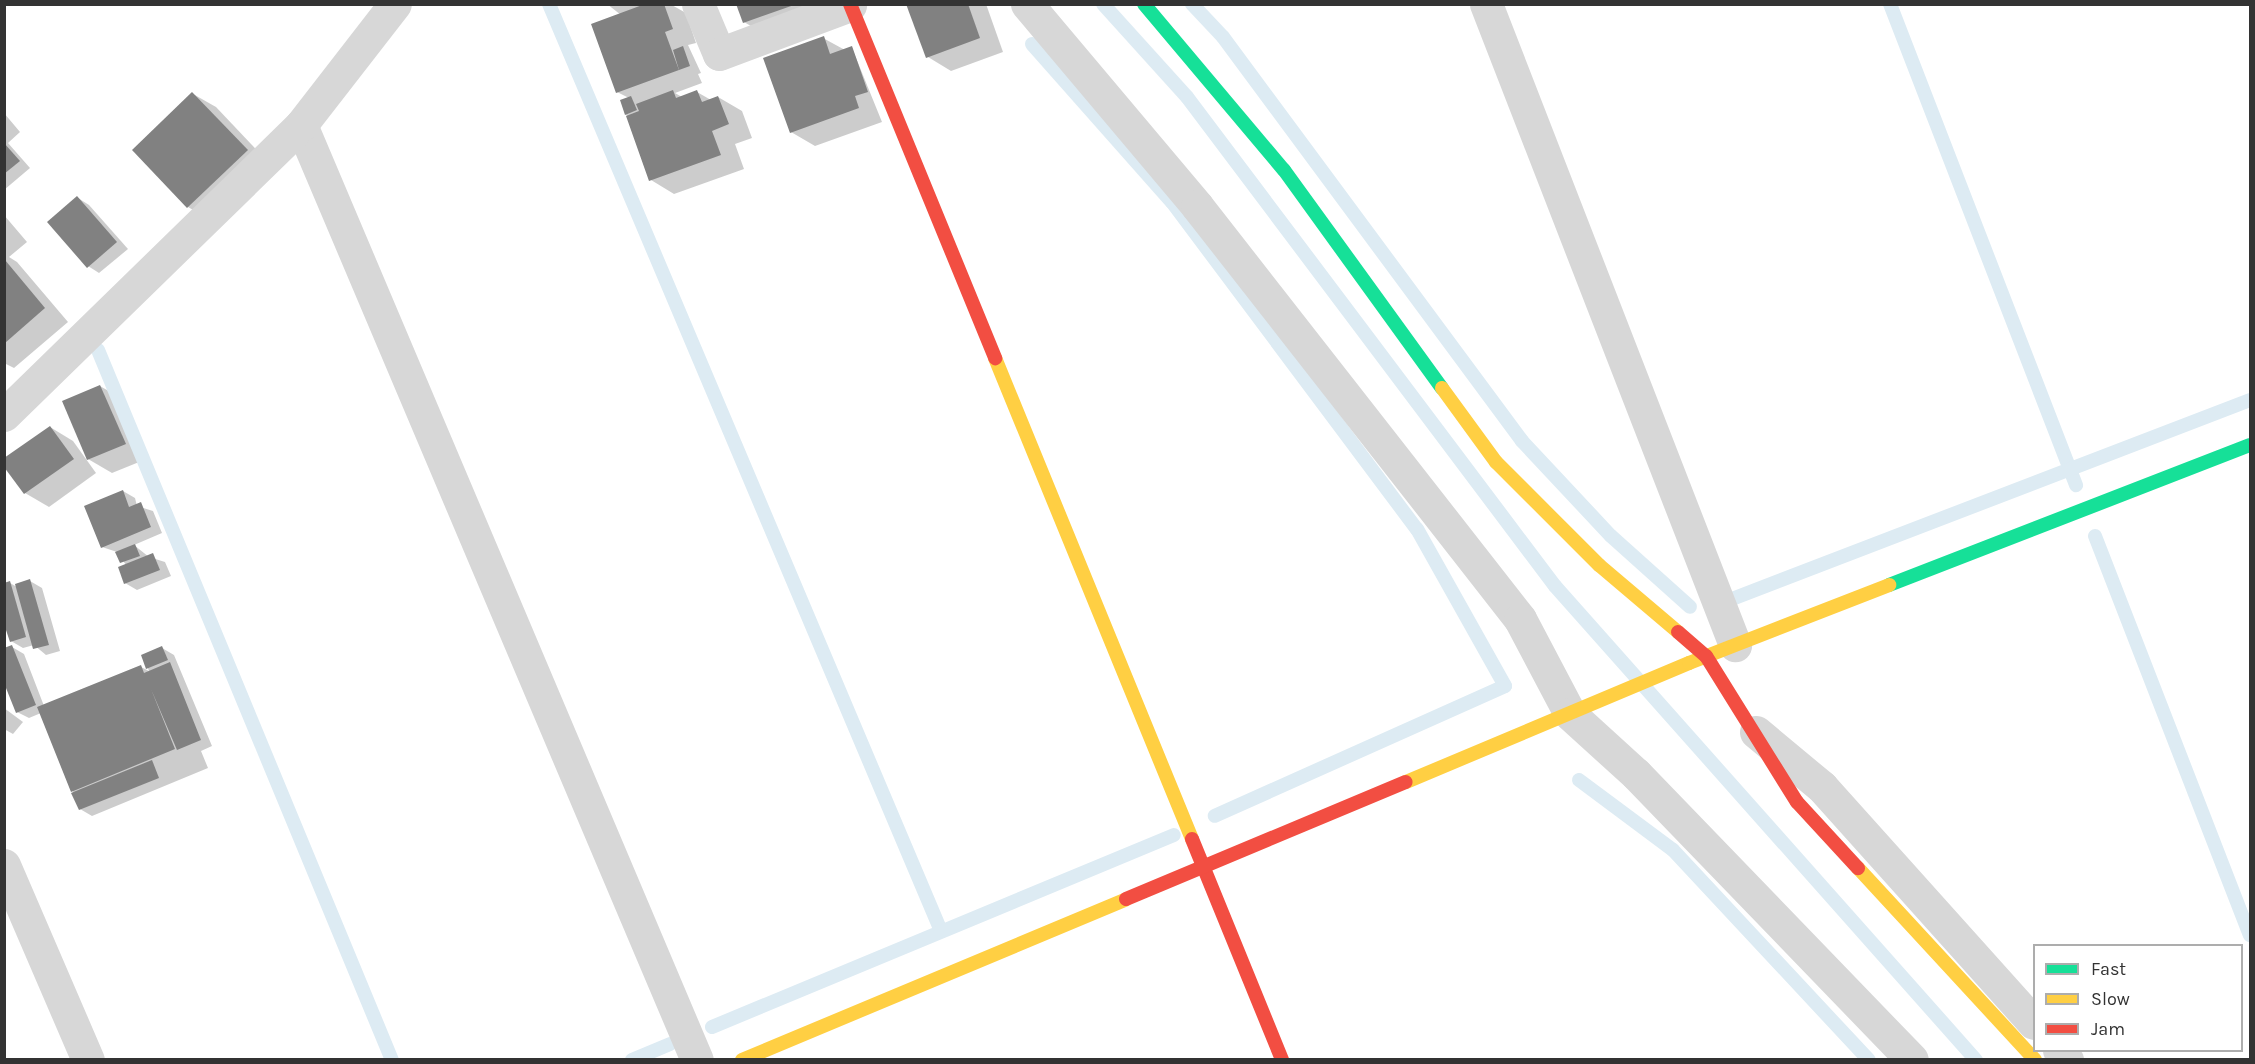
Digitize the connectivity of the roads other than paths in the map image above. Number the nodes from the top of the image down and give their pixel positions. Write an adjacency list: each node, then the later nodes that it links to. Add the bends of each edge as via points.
1 (395, 4): 7 (street)
2 (698, 4): 6 (street, via 719,54)
3 (1027, 4): 11 (street, via 1197,206 1520,619)
4 (1144, 4): 10 (street, via 1284,170 1496,462 1599,565)
5 (1486, 4): 10 (street)
6 (850, 5): 14 (street)
7 (301, 125): 8 (street); 17 (street)
8 (4, 415)
9 (2250, 445): 10 (street)
10 (1720, 651): 11 (street); 12 (street)
11 (1576, 712): 14 (street); 20 (street)
12 (1749, 726): 15 (street, via 1822,787); 21 (street, via 1797,802)
13 (4, 865): 16 (street)
14 (1202, 868): 18 (street); 19 (street)
15 (2033, 1022)
16 (88, 1059)
17 (697, 1059)
18 (742, 1059)
19 (1282, 1059)
20 (1911, 1059)
21 (2036, 1059)

